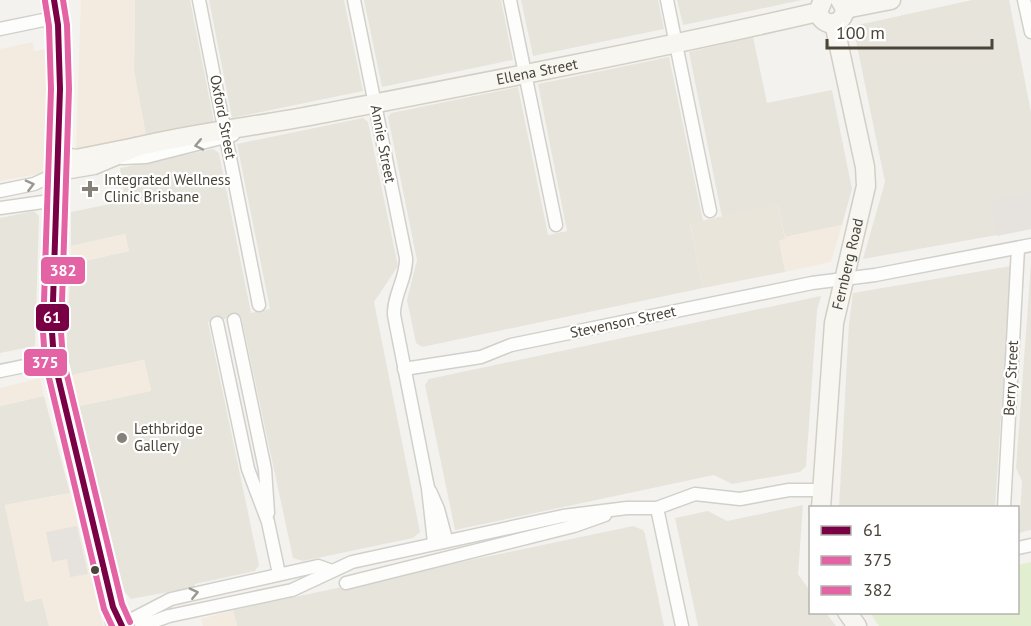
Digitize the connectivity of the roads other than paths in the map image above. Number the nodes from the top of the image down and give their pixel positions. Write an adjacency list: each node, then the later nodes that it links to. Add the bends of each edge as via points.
1 (199, 0): 15 (street, Oxford Street)
2 (354, 0): 14 (street, Annie Street)
3 (510, 0): 13 (street)
4 (667, 0): 12 (street)
5 (891, 0): 9 (street)
6 (1024, 0): 11 (street)
7 (820, 6): 9 (street, via 822,20); 12 (street, Ellena Street)
8 (56, 8): 10 (street); 18 (street)
9 (839, 11): 26 (street, Fernberg Road, via 866,167 866,186)
10 (0, 30)
11 (1031, 32)
12 (675, 42): 13 (street, Ellena Street); 22 (street)
13 (525, 73): 14 (street, Ellena Street); 23 (street)
14 (375, 104): 15 (street, Ellena Street); 31 (street, Annie Street, via 406,260 394,315)
15 (226, 134): 16 (street, Ellena Street); 17 (street, Ellena Street, one-way to 17, via 146,156); 27 (street, Oxford Street)
16 (136, 147): 17 (street, Ellena Street); 18 (street, Ellena Street, via 76,159)
17 (98, 164): 18 (street, Ellena Street)
18 (58, 167): 19 (street, one-way to 18, via 34,184); 20 (street)
19 (0, 191)
20 (57, 200): 21 (street); 30 (street)
21 (0, 208)
22 (710, 211)
23 (556, 225)
24 (1031, 245): 25 (street, Stevenson Street)
25 (1018, 248): 26 (street, Stevenson Street); 34 (street, Berry Street)
26 (843, 279): 31 (street, Stevenson Street, via 812,282 511,345 488,355 447,364); 33 (street, Fernberg Road, via 834,323)
27 (259, 305)
28 (234, 320): 37 (street, via 265,469)
29 (217, 323): 37 (street, via 248,469)
30 (54, 360): 32 (street); 46 (street)
31 (404, 369): 38 (street, Annie Street)
32 (0, 371)
33 (822, 499): 35 (street, via 789,490 740,499 695,494)
34 (1004, 506)
35 (657, 508): 36 (street); 47 (street)
36 (620, 509): 38 (street, via 577,513); 40 (street, via 574,526)
37 (268, 522): 43 (street)
38 (440, 541): 39 (street)
39 (419, 548): 40 (street); 41 (street); 42 (street, via 349,562)
40 (462, 553): 41 (street)
41 (427, 563): 44 (street)
42 (332, 571): 43 (street, via 321,566); 45 (street, via 292,590)
43 (279, 574): 45 (street, one-way to 43, via 171,599)
44 (346, 583)
45 (141, 621): 46 (street)
46 (120, 626)
47 (682, 626)

